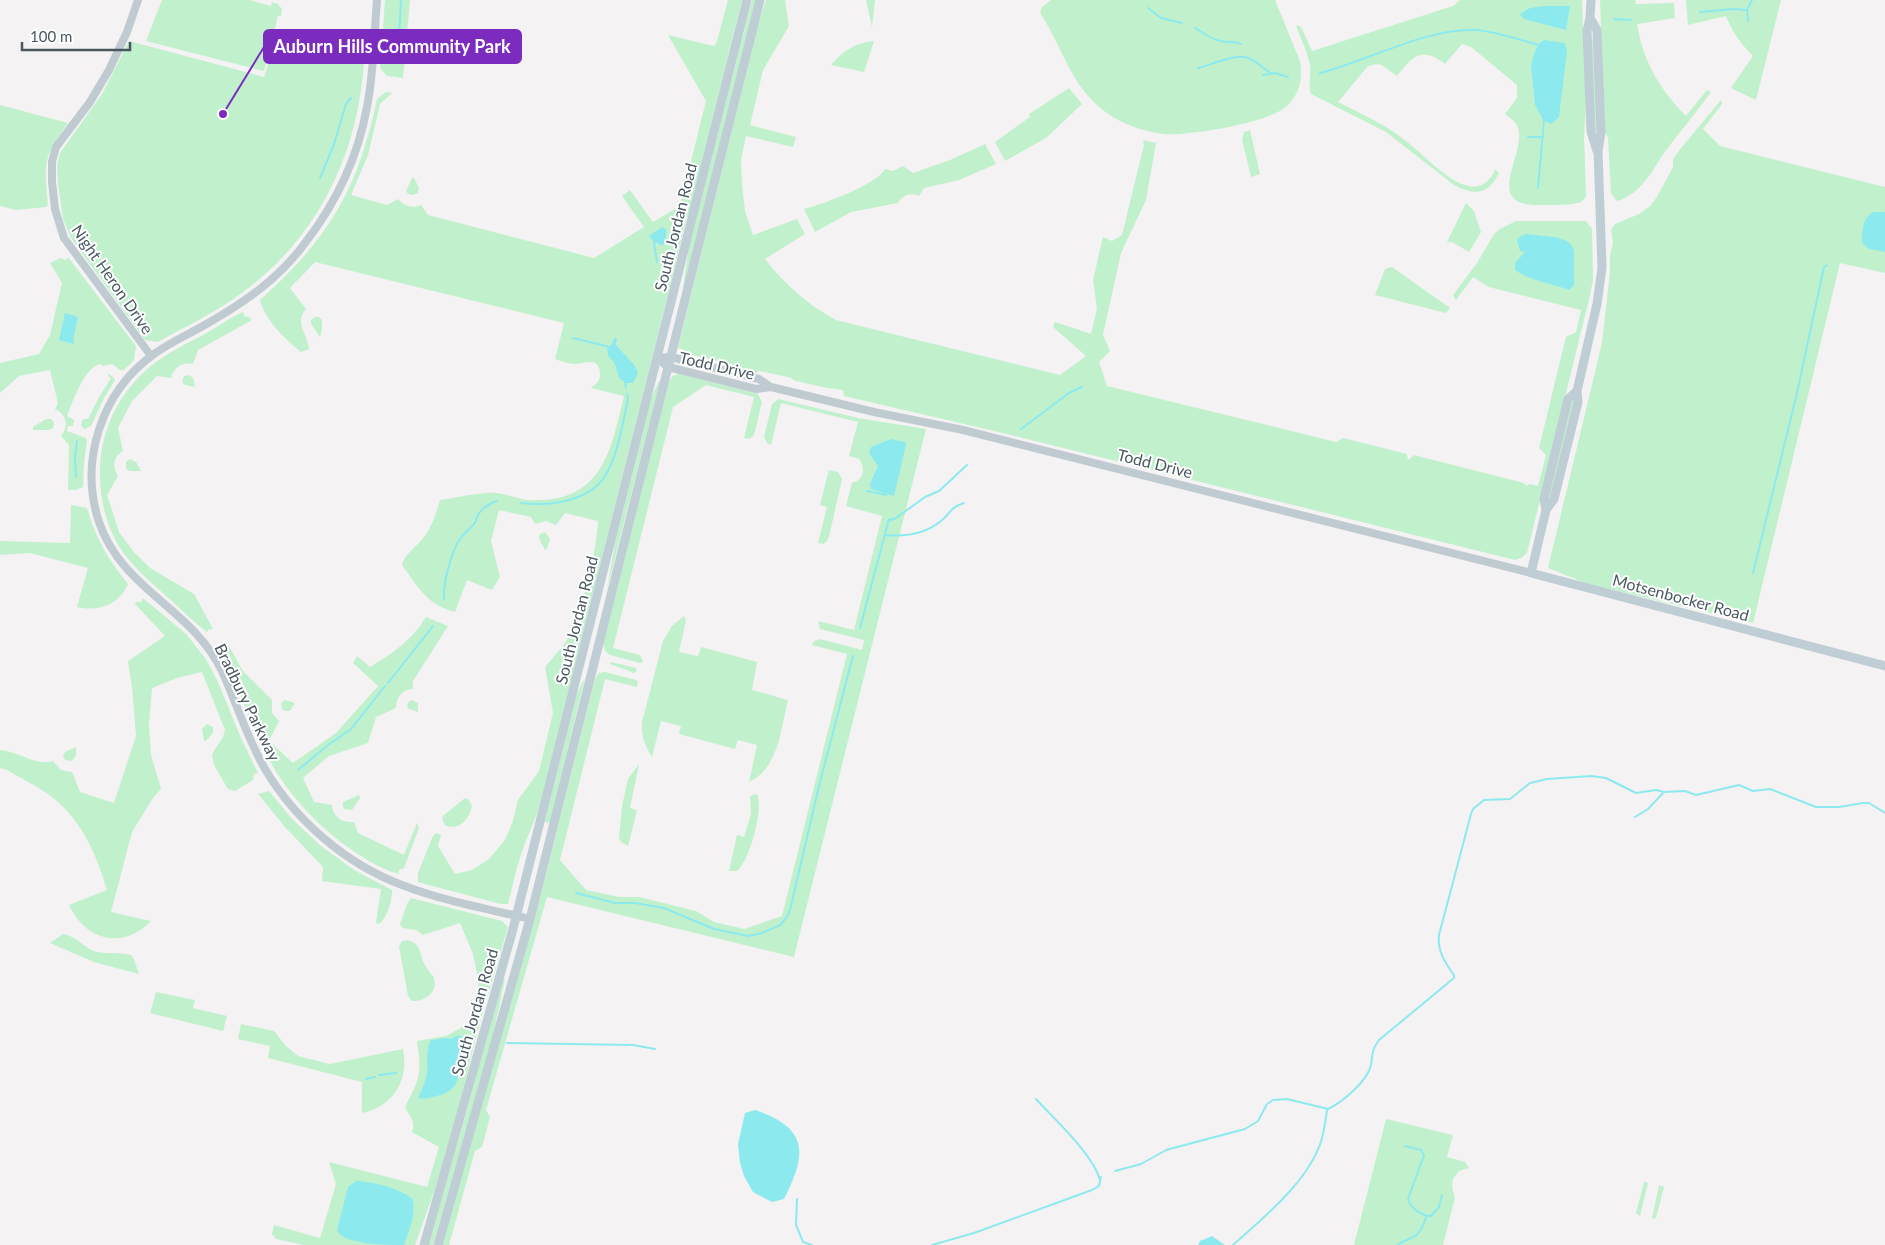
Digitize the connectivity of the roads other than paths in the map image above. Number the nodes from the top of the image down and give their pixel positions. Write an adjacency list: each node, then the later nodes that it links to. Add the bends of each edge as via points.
1 (138, 0): 6 (street, Night Heron Drive, via 109,70 87,107 56,147 52,182 54,209 64,238)
2 (377, 0): 6 (street, Bradbury Parkway, via 371,82 360,138 340,190 311,235 284,268 247,300)
3 (747, 0): 8 (main road, South Jordan Road)
4 (760, 0): 7 (main road, South Jordan Road)
5 (1591, 0): 11 (main road, via 1587,31 1590,132 1598,151 1601,282 1577,391 1568,399 1544,499 1546,510)
6 (151, 356): 13 (street, Bradbury Parkway, via 125,380 112,401 98,429 92,458 94,503 117,558 141,585 207,646 266,770 291,806 318,833 352,859 398,884)
7 (671, 357): 8 (street, Todd Drive); 9 (main road, South Jordan Road); 10 (street, Todd Drive, via 759,379)
8 (657, 358): 9 (street, Todd Drive); 13 (main road, South Jordan Road)
9 (668, 367): 10 (street, Todd Drive, via 756,389); 14 (main road, South Jordan Road)
10 (771, 387): 11 (street, Todd Drive, via 963,430)
11 (1531, 572): 12 (main road, Motsenbocker Road)
12 (1885, 666)
13 (517, 916): 14 (street, Bradbury Parkway); 15 (main road, South Jordan Road)
14 (530, 919): 16 (main road, South Jordan Road)
15 (424, 1245)
16 (438, 1245)

